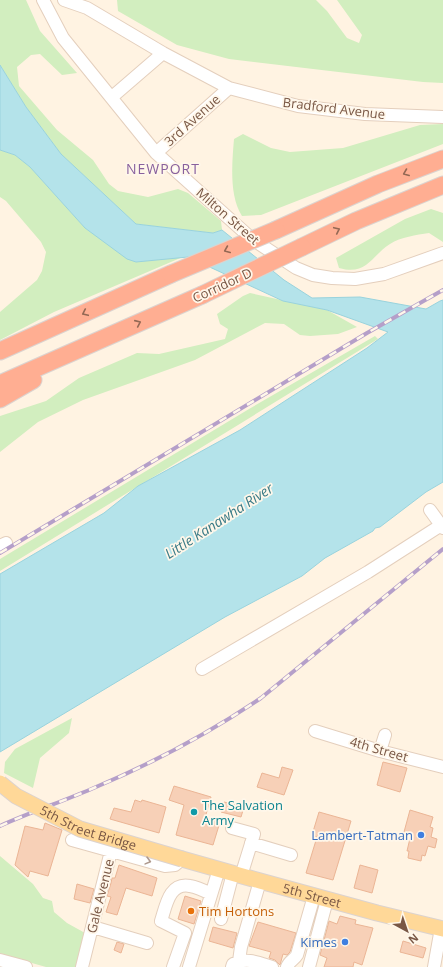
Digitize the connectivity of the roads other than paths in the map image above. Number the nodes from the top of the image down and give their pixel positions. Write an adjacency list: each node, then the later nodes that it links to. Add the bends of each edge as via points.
1 (43, 0): 5 (street, Milton Street, via 63,38)
2 (64, 0): 3 (street, Bradford Avenue, via 87,8)
3 (163, 52): 4 (street, Bradford Avenue); 5 (street)
4 (228, 88): 6 (street, Bradford Avenue, via 298,106 365,114); 7 (street, 3rd Avenue)
5 (112, 97): 7 (street, Milton Street)
6 (443, 118)
7 (156, 153): 10 (street, Milton Street, via 252,240 296,268 313,275 362,278 384,274)
8 (443, 159): 12 (highway, one-way to 12, bridge, via 378,184 171,274)
9 (443, 185): 11 (highway, Corridor D, one-way to 9, bridge, via 202,295 356,221)
10 (443, 253)
11 (118, 331): 15 (highway, Corridor D); 16 (highway)
12 (32, 338): 13 (highway); 14 (highway)
13 (0, 348)
14 (0, 352)
15 (0, 384)
16 (0, 399)
17 (430, 510): 18 (street)
18 (442, 526): 19 (street)
19 (202, 669)
20 (315, 730): 22 (street, 4th Street)
21 (385, 735): 22 (street)
22 (380, 751): 23 (street, 4th Street)
23 (443, 768)
24 (0, 783): 30 (main road, 5th Street Bridge, bridge, via 16,796 80,829)
25 (232, 828): 27 (street, via 254,834)
26 (72, 840): 28 (street)
27 (252, 844): 29 (street); 31 (street)
28 (111, 851): 30 (street, Gale Avenue, one-way to 30, via 165,866 174,865); 37 (street, Gale Avenue)
29 (292, 855)
30 (182, 859): 31 (main road, 5th Street)
31 (231, 872): 32 (main road, 5th Street); 33 (street); 35 (street)
32 (260, 881): 34 (main road, 5th Street); 40 (street)
33 (211, 894): 43 (street, via 190,885 171,891 161,921 185,933); 44 (street)
34 (320, 898): 36 (main road, 5th Street); 46 (street, via 297,955); 47 (street)
35 (221, 919)
36 (442, 926): 48 (street)
37 (93, 927): 38 (street); 42 (street, Gale Avenue)
38 (147, 943)
39 (0, 960): 41 (street)
40 (236, 964): 45 (street, via 248,960)
41 (26, 967)
42 (82, 967)
43 (173, 967)
44 (189, 967)
45 (272, 967)
46 (286, 967)
47 (309, 967)
48 (434, 967)

